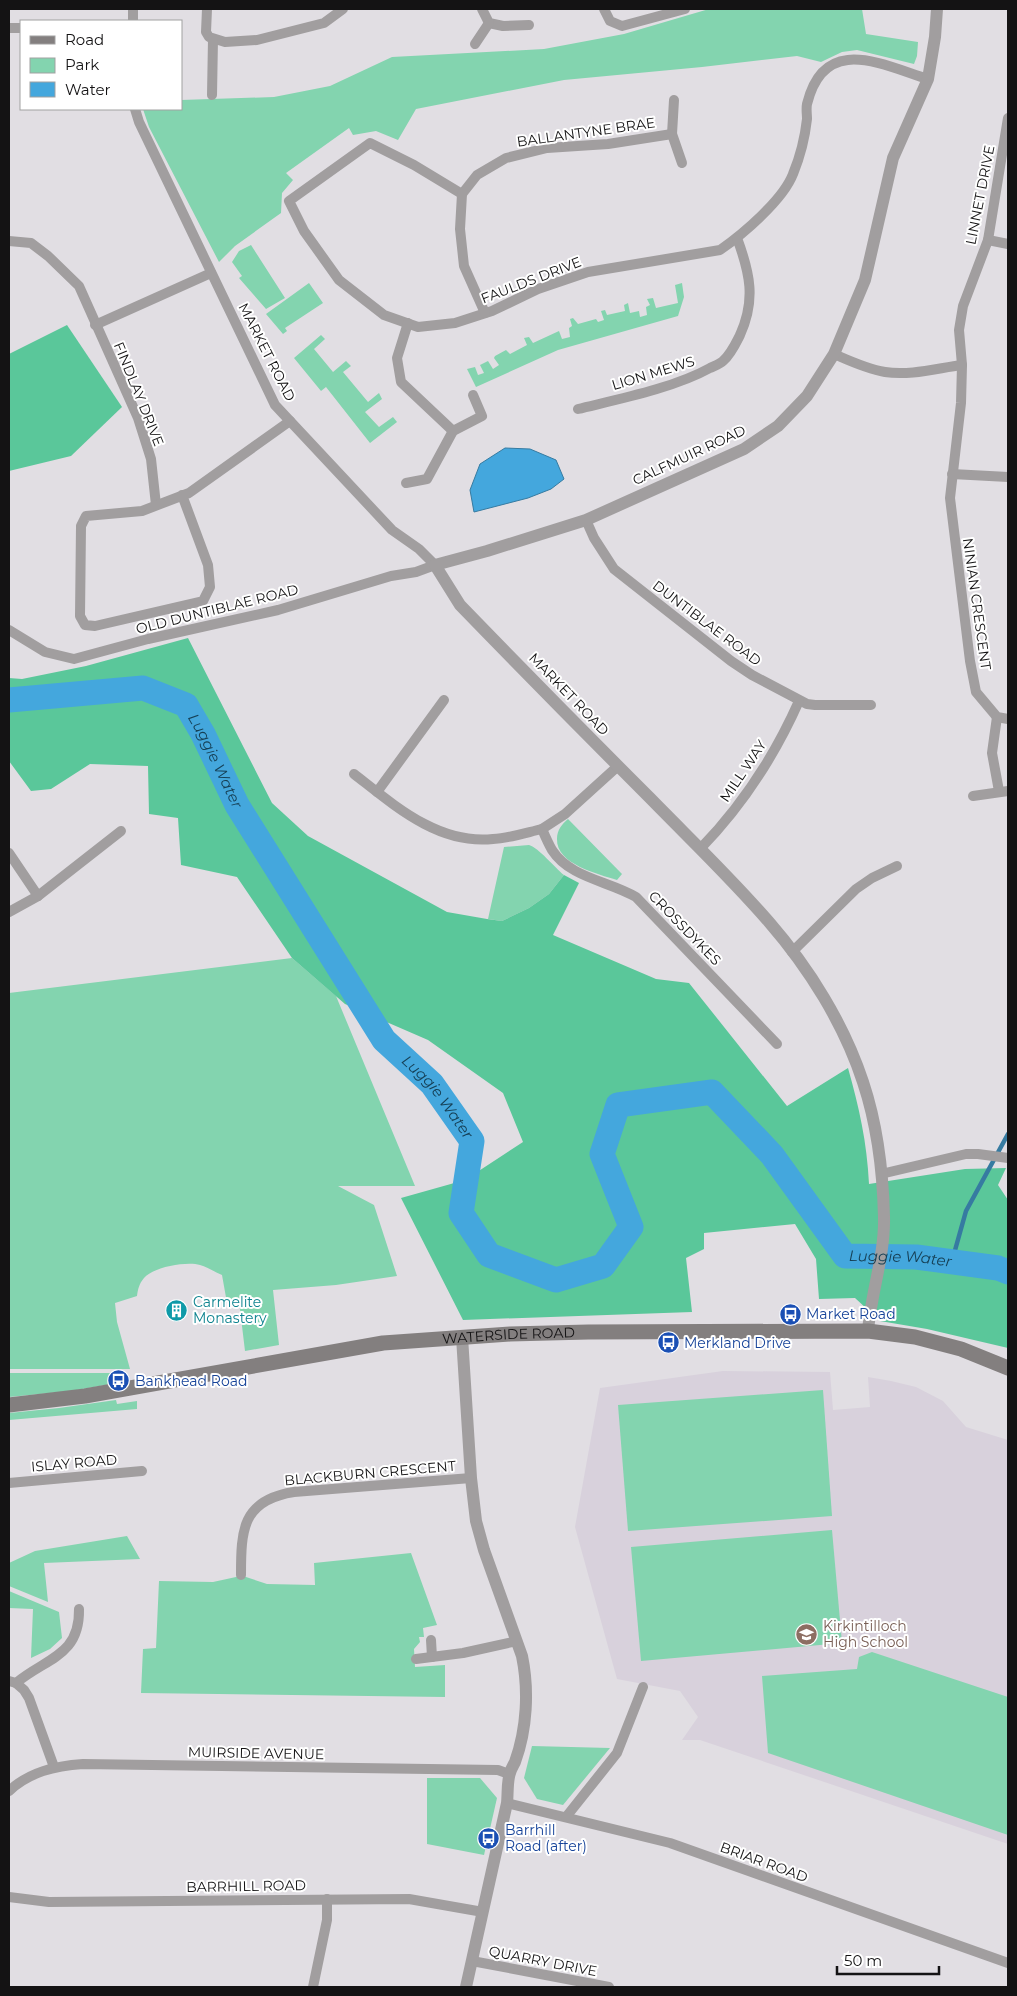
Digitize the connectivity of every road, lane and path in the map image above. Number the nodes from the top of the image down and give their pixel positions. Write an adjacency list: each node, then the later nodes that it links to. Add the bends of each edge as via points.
1 (206, 9): 9 (street, via 206,32)
2 (343, 9): 9 (street, via 324,23 266,39 225,42)
3 (482, 9): 7 (street)
4 (604, 9): 5 (street, via 610,20 622,26)
5 (685, 9)
6 (937, 9): 11 (street, CALFMUIR ROAD)
7 (489, 23): 8 (street); 10 (street)
8 (529, 25)
9 (213, 39): 12 (street)
10 (475, 44)
11 (928, 79): 19 (street, FAULDS DRIVE, via 867,60 841,59 820,73 807,106 802,146 793,176 773,204); 27 (street, CALFMUIR ROAD, via 893,158 865,280)
12 (212, 95)
13 (674, 100): 16 (street)
14 (135, 110): 23 (street, MARKET ROAD)
15 (1008, 118): 20 (street, LINNET DRIVE)
16 (672, 134): 17 (street); 18 (street, BALLANTYNE BRAE, via 608,144 547,148 506,158 477,175)
17 (682, 163)
18 (462, 194): 24 (street, via 460,229 464,266); 25 (street, FAULDS DRIVE, via 414,164 370,143 288,201 304,231 339,280 384,316)
19 (737, 238): 24 (street, FAULDS DRIVE, via 720,250 588,272 538,289); 30 (street, LION MEWS, via 749,277 750,299 736,344 723,361 675,382)
20 (988, 240): 22 (street); 28 (street, LINNET DRIVE, via 963,306 959,330)
21 (9, 241): 26 (street, FINDLAY DRIVE, via 31,244 79,286)
22 (1008, 244)
23 (211, 273): 26 (street); 31 (street, MARKET ROAD, via 274,405)
24 (485, 313): 25 (street, FAULDS DRIVE, via 455,323 418,327)
25 (408, 323): 32 (street, via 397,358 401,382)
26 (95, 325): 37 (street, FINDLAY DRIVE, via 138,418 151,459)
27 (834, 354): 28 (street, via 886,372 911,372); 38 (street, CALFMUIR ROAD, via 807,396 770,432 744,449)
28 (962, 364): 33 (street, NINIAN CRESCENT, via 961,403)
29 (473, 395): 32 (street, via 482,416)
30 (578, 409)
31 (290, 421): 36 (street); 39 (street, MARKET ROAD, via 392,530)
32 (453, 431): 35 (street, via 427,480)
33 (952, 474): 34 (street); 44 (street, NINIAN CRESCENT, via 952,526 970,661 976,692)
34 (1008, 477)
35 (406, 483)
36 (182, 495): 37 (street); 37 (street, via 208,565 210,587 203,601 95,626 85,625 80,616 80,606 81,526 86,516 142,510)
37 (156, 505)
38 (586, 520): 39 (street, CALFMUIR ROAD); 42 (street, DUNTIBLAE ROAD, via 614,570 752,676)
39 (436, 565): 40 (street, OLD DUNTIBLAE ROAD, via 278,610 74,659 45,652); 46 (street, MARKET ROAD, via 460,605)
40 (9, 630)
41 (444, 700): 49 (street)
42 (799, 701): 43 (street, DUNTIBLAE ROAD, via 815,706); 53 (street, MILL WAY, via 763,768)
43 (871, 705)
44 (997, 718): 45 (street); 48 (street, via 992,753)
45 (1008, 719)
46 (618, 766): 51 (street, via 576,805); 53 (street, MARKET ROAD)
47 (354, 774): 49 (street)
48 (1004, 791): 50 (street)
49 (377, 792): 51 (street, via 426,826 447,834 491,840)
50 (973, 796)
51 (542, 829): 59 (street, CROSSDYKES, via 552,851 575,871 636,897)
52 (121, 831): 56 (street)
53 (700, 849): 58 (street, MARKET ROAD, via 770,923)
54 (9, 853): 56 (street)
55 (897, 866): 58 (street, via 856,889)
56 (38, 896): 57 (street)
57 (9, 912)
58 (792, 952): 61 (street, MARKET ROAD, via 834,1016 854,1058 871,1116)
59 (777, 1044)
60 (1008, 1158): 61 (street, via 966,1154)
61 (880, 1174): 62 (street, MARKET ROAD, via 884,1218 882,1249)
62 (868, 1331): 63 (main road, WATERSIDE ROAD, via 588,1332); 64 (main road, WATERSIDE ROAD, via 961,1349)
63 (462, 1337): 65 (main road, WATERSIDE ROAD, via 383,1343 85,1396); 67 (street)
64 (1008, 1368)
65 (9, 1405)
66 (142, 1471): 68 (street, ISLAY ROAD)
67 (471, 1478): 69 (street, BLACKBURN CRESCENT, via 280,1494 255,1508 245,1525); 72 (street, via 476,1521 484,1550)
68 (9, 1483)
69 (241, 1575)
70 (79, 1609): 75 (street, via 77,1632 65,1649 56,1658)
71 (431, 1640): 73 (street)
72 (517, 1641): 73 (street); 78 (street, via 526,1673 526,1692 521,1737)
73 (432, 1657): 74 (street)
74 (416, 1659)
75 (12, 1682): 77 (street, via 29,1698)
76 (643, 1688): 81 (street, via 617,1753)
77 (54, 1767): 78 (street, MUIRSIDE AVENUE, via 83,1764 498,1770); 79 (street, MUIRSIDE AVENUE, via 22,1780)
78 (509, 1774): 80 (street)
79 (9, 1791)
80 (506, 1803): 81 (street, BRIAR ROAD); 84 (street)
81 (566, 1817): 86 (street, BRIAR ROAD, via 670,1843)
82 (9, 1897): 83 (street, BARRHILL ROAD, via 50,1902)
83 (327, 1899): 84 (street, BARRHILL ROAD, via 409,1899); 87 (street, via 327,1920)
84 (482, 1912): 85 (street)
85 (472, 1961): 88 (street); 89 (street, QUARRY DRIVE)
86 (1008, 1963)
87 (313, 1987)
88 (466, 1987)
89 (609, 1987)

